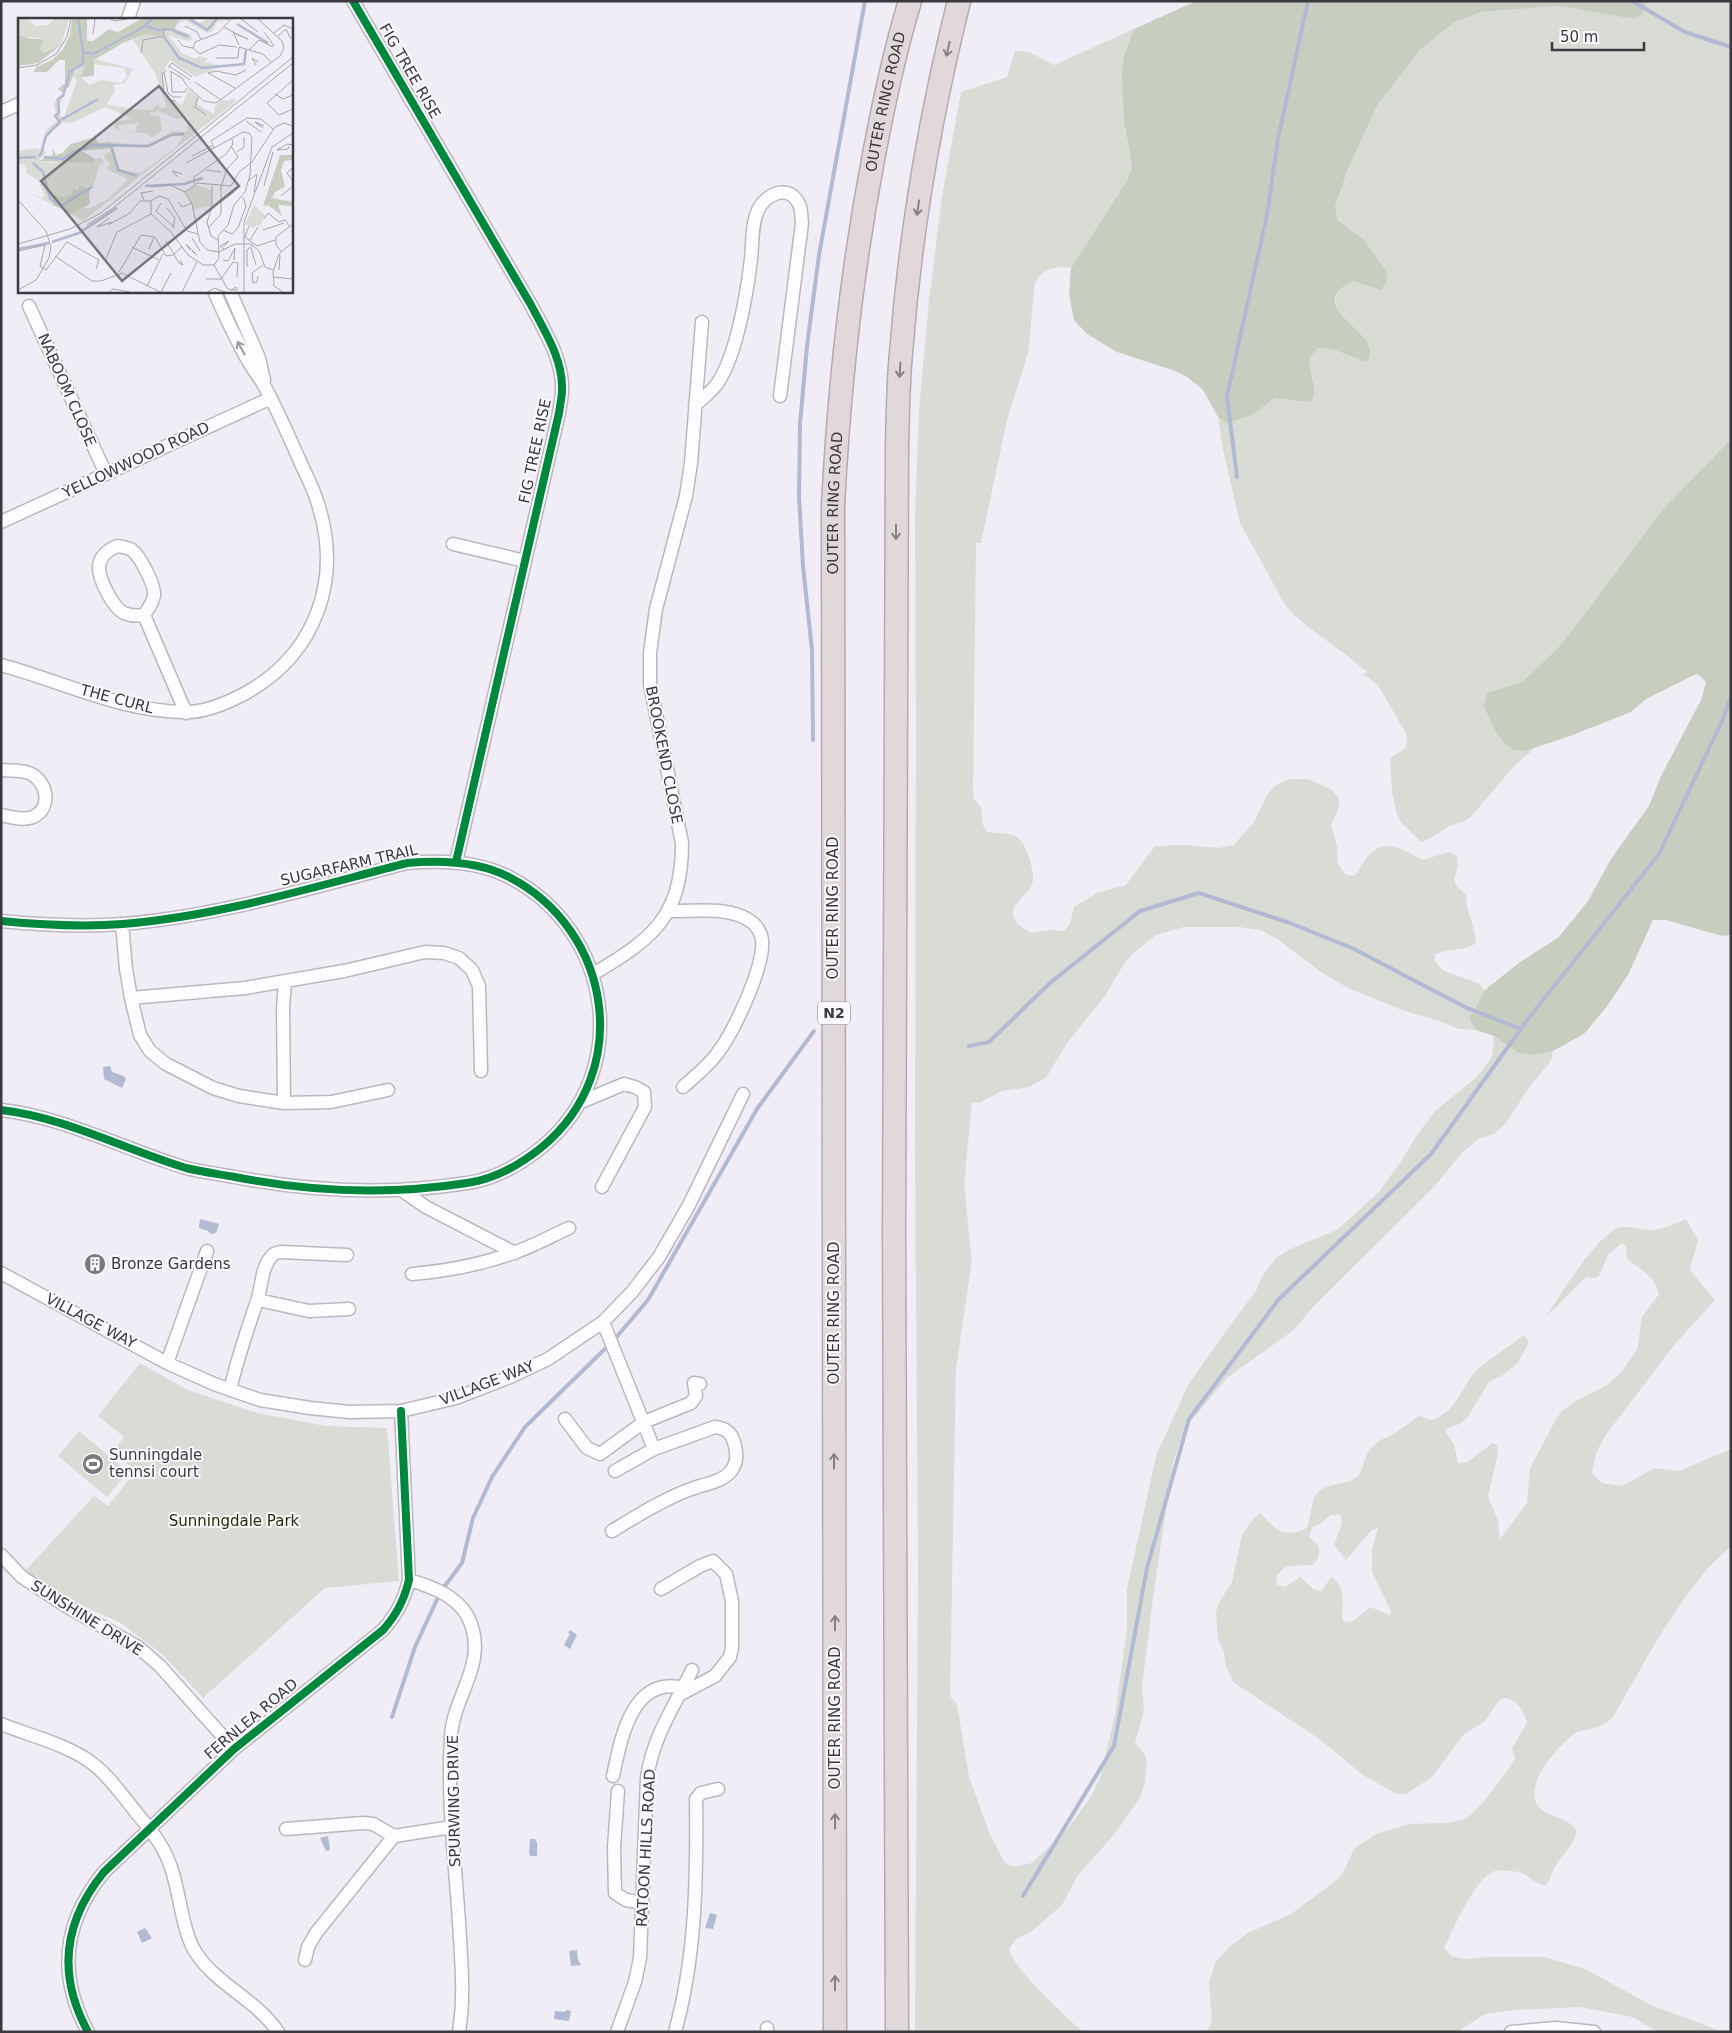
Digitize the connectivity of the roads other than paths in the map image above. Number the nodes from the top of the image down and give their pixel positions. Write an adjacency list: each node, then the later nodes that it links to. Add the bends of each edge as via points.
1 (134, 1): 5 (street)
2 (353, 1): 18 (street, FIG TREE RISE, via 531,305 560,365 559,413)
3 (910, 1): 79 (highway, OUTER RING ROAD / N2, one-way to 3, via 833,506 842,370 858,240 881,117)
4 (959, 1): 80 (highway, one-way to 80, via 923,174 902,345 897,444 894,1248)
5 (128, 18)
6 (18, 104): 7 (street)
7 (1, 112)
8 (214, 292): 12 (street, THE CURL, one-way to 8, via 238,343)
9 (230, 292): 12 (street, THE CURL, via 259,358)
10 (29, 306): 15 (street, NABOOM CLOSE)
11 (702, 322): 14 (street, BROOKEND CLOSE)
12 (269, 394): 15 (street, YELLOWWOOD ROAD); 21 (street, THE CURL, via 317,499 324,523 328,570 323,596 299,648 280,669 235,699)
13 (780, 396): 14 (street, via 802,223 796,199 781,192 763,201 757,213 746,290 728,364 710,392)
14 (695, 405): 25 (street, BROOKEND CLOSE, via 686,496 656,609 650,653 650,684 682,843 678,890)
15 (106, 474): 16 (street, YELLOWWOOD ROAD)
16 (1, 522)
17 (452, 544): 18 (street)
18 (525, 561): 24 (street, FIG TREE RISE)
19 (144, 616): 19 (street, via 132,616 116,607 100,574 99,566 108,550 124,547 138,557 154,593); 21 (street)
20 (1, 665): 21 (street, THE CURL, via 116,702 163,712)
21 (186, 713)
22 (1, 770): 23 (street, via 29,773 46,793 45,803 34,816)
23 (1, 815)
24 (456, 862): 27 (street, SUGARFARM TRAIL, via 407,864 231,908); 28 (street, SUGARFARM TRAIL, via 508,876 552,907 584,950)
25 (668, 911): 28 (street, BROOKEND CLOSE, via 638,946); 32 (street, via 731,912 759,929 762,940 750,988 729,1037 715,1057)
26 (1, 921): 27 (street, SUGARFARM TRAIL, via 48,925)
27 (122, 924): 30 (street)
28 (594, 974): 35 (street, SUGARFARM TRAIL, via 600,1034 596,1060)
29 (285, 982): 30 (street); 31 (street, via 425,952 459,958 472,970 479,986); 36 (street)
30 (131, 998): 36 (street, via 140,1035 150,1051 166,1064 213,1088)
31 (481, 1071)
32 (683, 1087)
33 (388, 1090): 36 (street, via 331,1102)
34 (742, 1094): 48 (street, VILLAGE WAY, via 689,1204 659,1257)
35 (580, 1102): 38 (street, via 624,1084 644,1092 645,1107); 39 (street, SUGARFARM TRAIL, via 551,1140 506,1171 470,1183)
36 (284, 1103)
37 (1, 1110): 39 (street, SUGARFARM TRAIL, via 78,1129 188,1168 266,1184 341,1191)
38 (602, 1187)
39 (403, 1191): 42 (street, via 426,1207)
40 (570, 1228): 42 (street)
41 (207, 1251): 49 (street)
42 (515, 1253): 45 (street, via 450,1271)
43 (347, 1255): 46 (street, via 275,1253 266,1264)
44 (1, 1273): 49 (street, VILLAGE WAY)
45 (412, 1274)
46 (258, 1300): 47 (street, via 309,1311); 51 (street, via 242,1342)
47 (349, 1309)
48 (603, 1322): 52 (street, VILLAGE WAY, via 548,1359 510,1377 456,1398); 54 (street)
49 (167, 1362): 51 (street, VILLAGE WAY)
50 (700, 1384): 54 (street, via 694,1383 696,1396 690,1403)
51 (230, 1390): 52 (street, VILLAGE WAY, via 260,1400 310,1408 349,1412)
52 (401, 1411): 59 (street, FERNLEA ROAD)
53 (565, 1419): 54 (street, via 587,1448 600,1454)
54 (644, 1422): 55 (street)
55 (654, 1449): 56 (street); 57 (street, via 715,1427 729,1432 737,1454 730,1472 721,1479 655,1505)
56 (615, 1471)
57 (612, 1531)
58 (1, 1555): 64 (street, SUNSHINE DRIVE, via 22,1578 138,1647 160,1666)
59 (409, 1580): 64 (street, FERNLEA ROAD, via 405,1598 383,1630); 69 (street, SPURWING DRIVE, via 441,1591 452,1599 467,1616 475,1637 476,1654 455,1712 451,1733)
60 (661, 1589): 62 (street, via 713,1560 726,1574 732,1601 730,1657 715,1676)
61 (692, 1670): 62 (street, RATOON HILLS ROAD)
62 (682, 1691): 65 (street, via 663,1685 643,1697 620,1738); 72 (street, RATOON HILLS ROAD, via 650,1758)
63 (1, 1724): 68 (street, via 78,1754 93,1764 108,1777)
64 (234, 1749): 68 (street, FERNLEA ROAD)
65 (613, 1776)
66 (718, 1789): 78 (street, via 701,1793 696,1799 695,1908 689,1968)
67 (618, 1790): 72 (street, via 614,1848 616,1893 626,1900)
68 (150, 1828): 74 (street, FERNLEA ROAD, via 90,1889 73,1925 68,1949 70,1986); 75 (street, via 170,1863 195,1952 220,1978 267,2017)
69 (452, 1828): 71 (street); 76 (street, SPURWING DRIVE, via 464,1989)
70 (286, 1829): 71 (street, via 363,1823 373,1824)
71 (394, 1836): 73 (street, via 316,1933)
72 (643, 1902): 77 (street, RATOON HILLS ROAD, via 640,1958)
73 (305, 1960)
74 (88, 2032)
75 (278, 2032)
76 (459, 2032)
77 (617, 2032)
78 (675, 2032)
79 (836, 2032)
80 (897, 2032)
81 (1511, 2032): 82 (street, via 1556,2028)
82 (1594, 2032)

